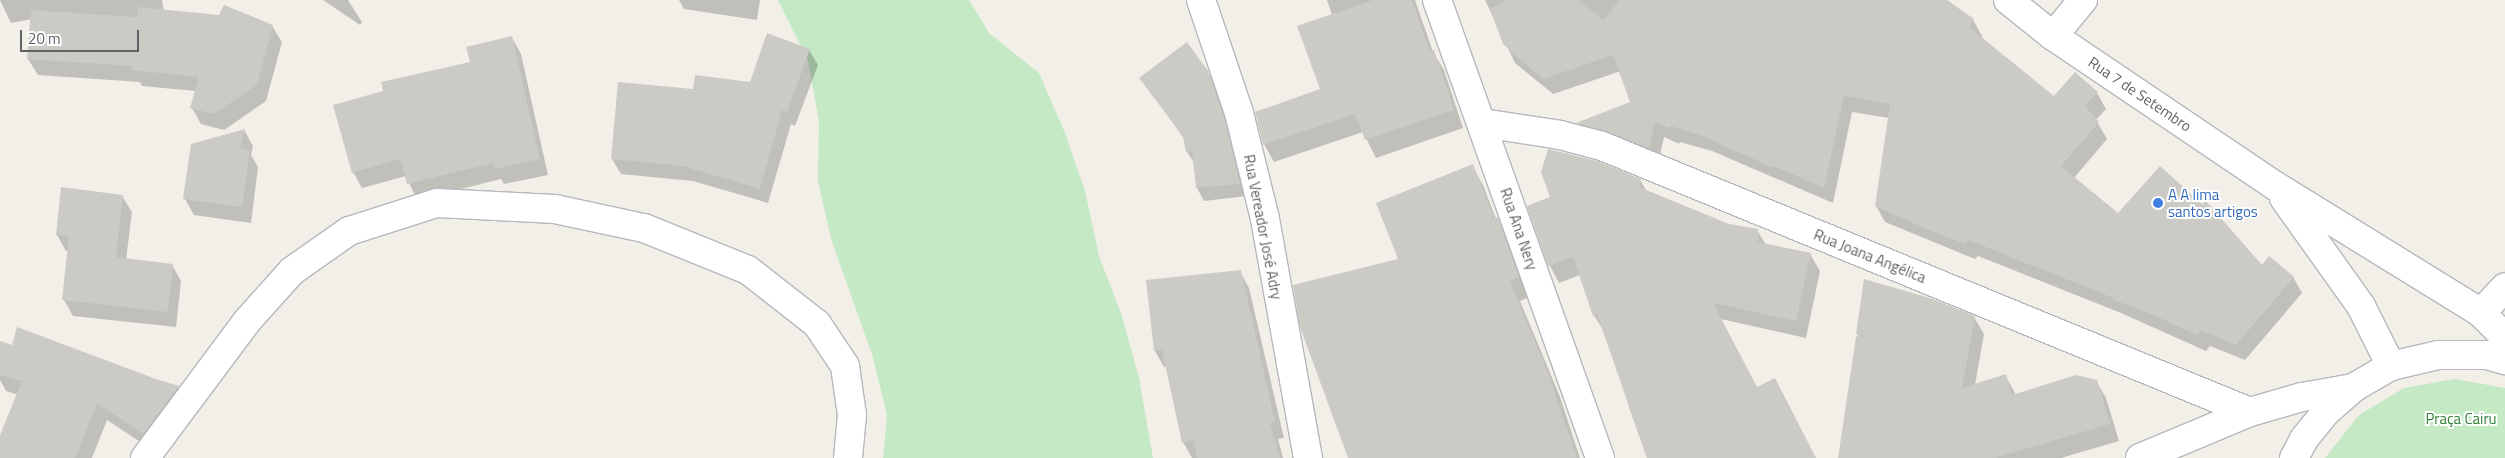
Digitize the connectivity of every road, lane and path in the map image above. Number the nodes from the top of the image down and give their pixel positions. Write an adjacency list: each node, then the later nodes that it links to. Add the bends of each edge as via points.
1 (1201, 0): 17 (street, Rua Vereador José Adry, via 1239,113 1263,210)
2 (1437, 0): 6 (street, Rua Ana Nery)
3 (2008, 0): 5 (street, Rua 7 de Setembro)
4 (2083, 0): 5 (street)
5 (2053, 36): 7 (street, Rua 7 de Setembro)
6 (1482, 123): 14 (street, Rua Joana Angélica, via 1560,135 1602,146); 18 (street, Rua Ana Nery)
7 (2274, 185): 9 (street, Rua 7 de Setembro); 12 (street, via 2361,306)
8 (2505, 286): 9 (street)
9 (2481, 314): 10 (street, Rua 7 de Setembro)
10 (2505, 337)
11 (2505, 360): 12 (street, via 2487,355 2438,355)
12 (2391, 366): 13 (street)
13 (2353, 388): 14 (street, via 2302,397); 20 (street, via 2327,411 2304,439)
14 (2250, 412): 19 (street)
15 (145, 458): 16 (street, via 248,320 292,271 349,230 437,203 564,211 644,228 748,270 817,324 845,366 852,415)
16 (848, 458)
17 (1308, 458)
18 (1600, 458)
19 (2140, 458)
20 (2294, 458)

